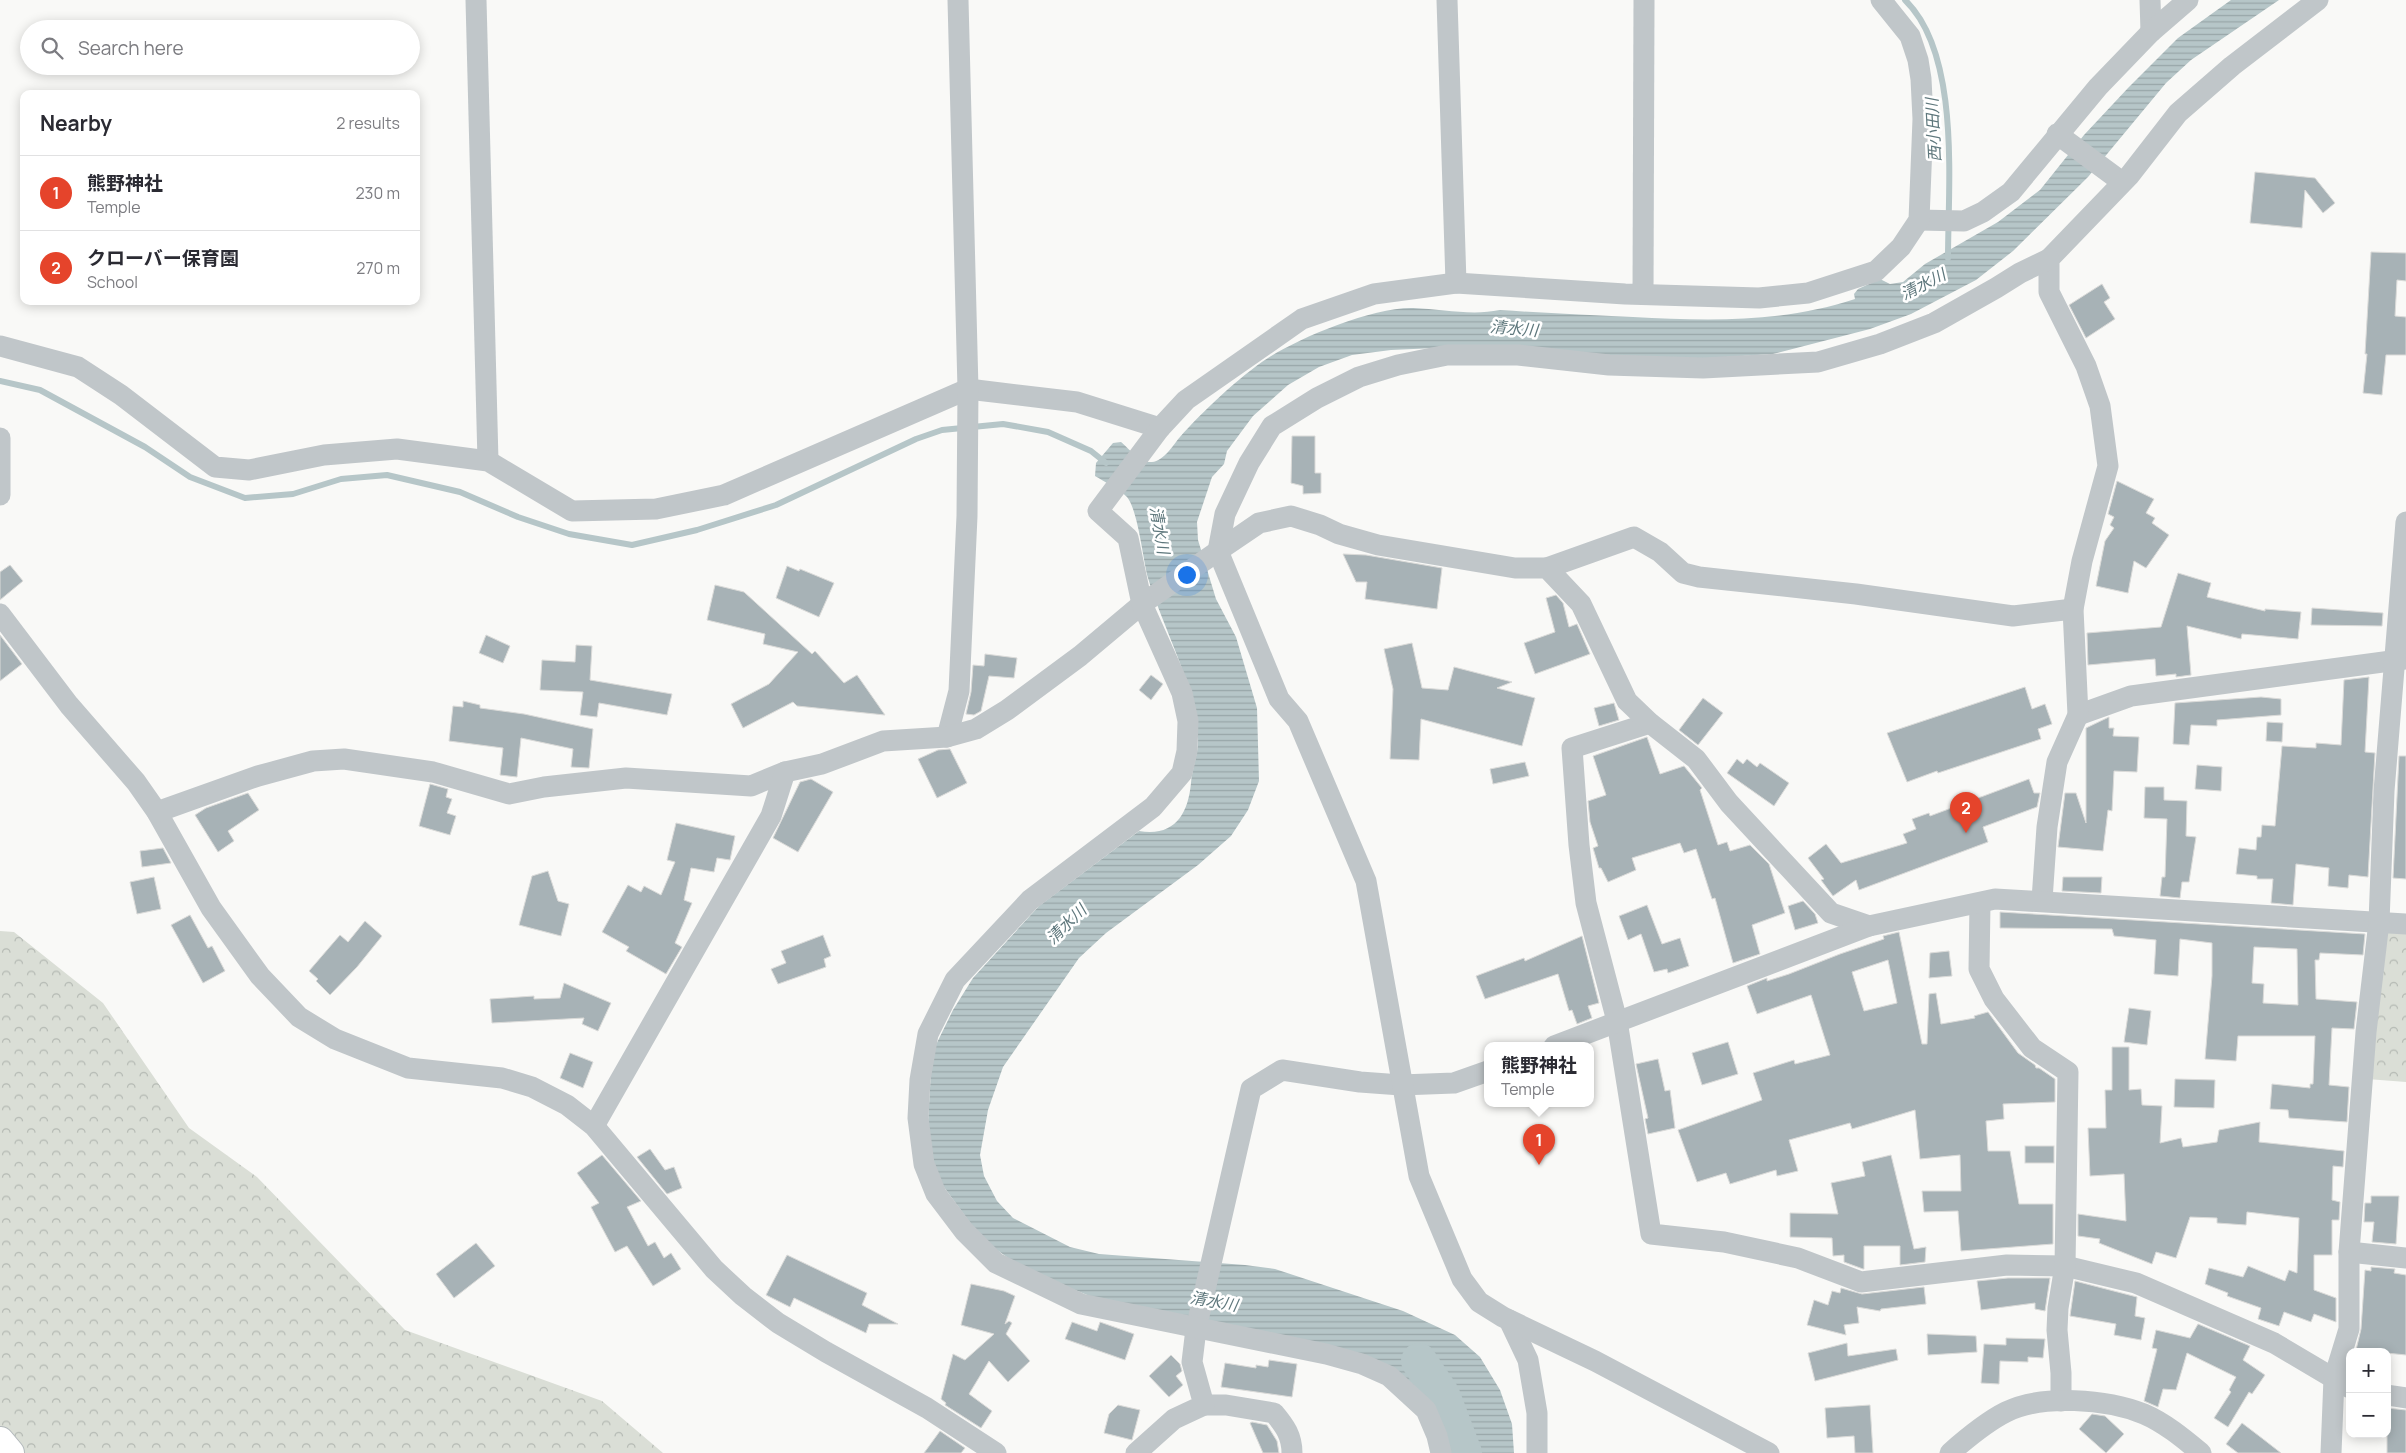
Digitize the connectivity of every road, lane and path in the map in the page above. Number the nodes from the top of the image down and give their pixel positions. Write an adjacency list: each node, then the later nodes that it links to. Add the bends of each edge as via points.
1 (476, 0): 20 (street)
2 (958, 0): 17 (street)
3 (1447, 0): 14 (street)
4 (1644, 0): 15 (street)
5 (1881, 0): 12 (street, via 1910,36 1918,60 1923,119)
6 (2150, 0): 9 (street)
7 (2188, 0): 9 (street)
8 (2318, 0): 11 (street, via 2232,66 2178,113)
9 (2151, 32): 10 (street)
10 (2057, 134): 11 (street); 12 (street, via 2011,192 1983,212 1964,221)
11 (2122, 182): 13 (street)
12 (1919, 220): 15 (street, via 1901,247 1876,271 1808,294 1758,298)
13 (2049, 259): 23 (street, via 1934,323 1880,344 1818,362 1703,368 1609,365 1518,355 1447,355 1359,377 1272,426 1249,463 1225,514); 26 (street, via 2048,292 2086,366 2100,406 2108,466 2082,561)
14 (1456, 283): 15 (street); 18 (street, via 1374,294 1302,319 1186,400)
15 (1643, 294)
16 (0, 346): 20 (street, via 78,367 121,395 215,467 249,470 324,455 397,449)
17 (967, 397): 18 (street, via 1077,402); 20 (street, via 724,495 656,509 572,511); 31 (street, via 967,516 959,691)
18 (1160, 428): 25 (street, via 1098,511 1128,538)
19 (0, 438): 21 (street)
20 (488, 461)
21 (0, 495)
22 (2406, 522): 28 (street)
23 (1218, 550): 24 (street, via 1259,523 1291,516 1378,545 1515,568); 25 (street); 42 (street, via 1279,699 1298,721 1366,881)
24 (1548, 568): 26 (street, via 1634,537 1660,552 1683,573 1699,577 2013,616); 30 (street, via 1581,604 1628,700)
25 (1142, 604): 31 (street, via 1080,656 1006,710 976,729); 48 (street, via 1182,693 1188,721 1188,751 1182,773 1153,807 1030,900 955,980 928,1034 920,1080 918,1118 924,1164 936,1194 964,1231 996,1263 1081,1304)
26 (2073, 609): 29 (street)
27 (0, 614): 33 (street)
28 (2401, 660): 29 (street, via 2131,696); 36 (street, via 2384,791)
29 (2078, 715): 34 (street, via 2057,762 2046,827)
30 (1650, 723): 38 (street, via 1696,759 1729,803 1831,913); 39 (street, via 1572,748 1586,903)
31 (947, 737): 32 (street, via 883,741 822,764)
32 (785, 772): 33 (street, via 751,786 626,778 509,794 433,772 344,759 321,760 258,776); 43 (street, via 771,816)
33 (157, 812): 43 (street, via 211,908 260,976 299,1017 335,1039 408,1068 502,1078 532,1086)
34 (2042, 900): 35 (street, via 1995,899); 36 (street, via 2279,918)
35 (1980, 903): 38 (street); 46 (street, via 1978,969 1994,999 2032,1048 2068,1072)
36 (2379, 922): 37 (street); 44 (street, via 2366,1032)
37 (2406, 924)
38 (1869, 926): 39 (street)
39 (1617, 1021): 40 (street); 46 (street, via 1651,1234 1724,1242 1798,1258 1861,1282 2007,1265)
40 (1564, 1042)
41 (1484, 1072): 42 (street, via 1454,1083)
42 (1401, 1086): 47 (street, via 1419,1176 1462,1279 1479,1302); 48 (street, via 1282,1070 1251,1089)
43 (594, 1126): 56 (street, via 714,1269 743,1296 778,1323 927,1408)
44 (2349, 1252): 45 (street); 49 (street, via 2348,1330)
45 (2406, 1258)
46 (2065, 1266): 49 (street, via 2136,1283 2274,1343); 52 (street, via 2057,1330)
47 (1509, 1320): 60 (street, via 1528,1360 1537,1413); 61 (street, via 1595,1361)
48 (1196, 1329): 53 (street, via 1192,1362); 59 (street, via 1326,1354 1389,1376 1426,1410)
49 (2342, 1383): 64 (street)
50 (2391, 1396): 51 (street)
51 (2406, 1398)
52 (2062, 1401): 62 (street, via 2039,1401 2006,1412 1966,1438); 63 (street, via 2104,1405 2144,1414)
53 (1204, 1405): 57 (street, via 1174,1419); 58 (street, via 1274,1413 1286,1427)
54 (0, 1441): 55 (highway)
55 (10, 1453)
56 (996, 1453)
57 (1136, 1453)
58 (1292, 1453)
59 (1441, 1453)
60 (1537, 1453)
61 (1769, 1453)
62 (1950, 1453)
63 (2201, 1453)
64 (2331, 1453)

